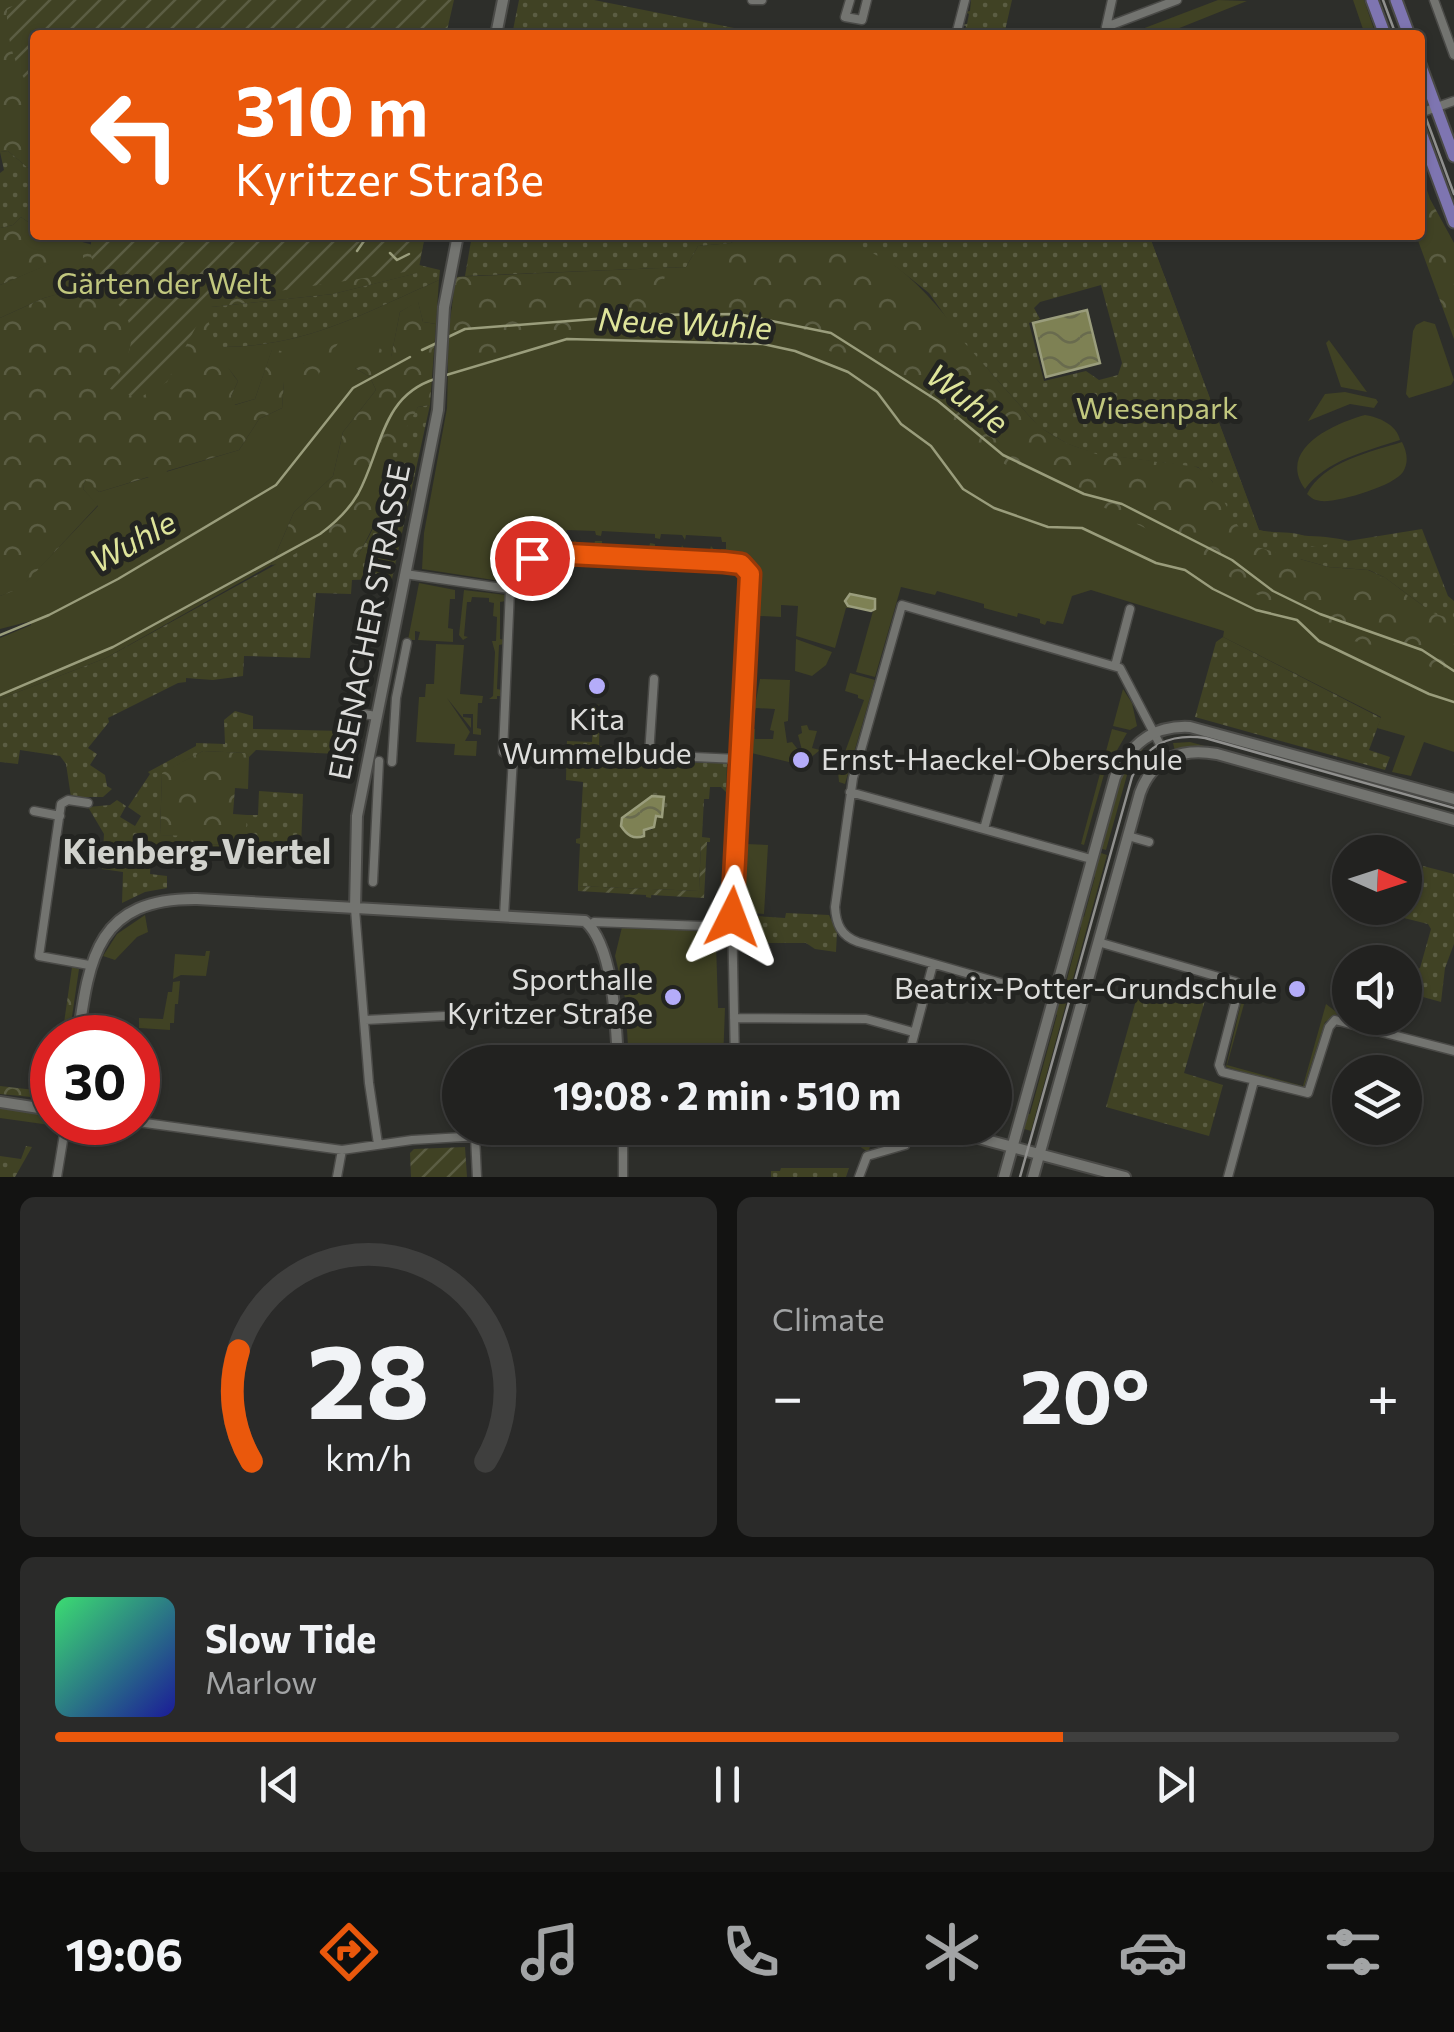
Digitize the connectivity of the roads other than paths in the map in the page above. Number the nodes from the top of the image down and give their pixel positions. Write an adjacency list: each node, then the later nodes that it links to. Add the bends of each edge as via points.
1 (503, 0): 12 (street)
2 (752, 0): 3 (street)
3 (762, 0)
4 (850, 0): 5 (street, via 846,16 862,20)
5 (867, 0)
6 (965, 0): 13 (street)
7 (1112, 0): 8 (street, via 1106,27)
8 (1178, 0)
9 (1372, 0): 14 (main road)
10 (1396, 0): 15 (main road)
11 (1434, 0): 16 (street)
12 (497, 30)
13 (957, 30)
14 (1383, 30)
15 (1407, 30)
16 (1454, 55)
17 (1425, 78): 19 (main road)
18 (1454, 101): 19 (street)
19 (1436, 108): 20 (street); 22 (main road)
20 (1425, 112)
21 (1425, 144): 23 (main road)
22 (1454, 156)
23 (1454, 222)
24 (457, 240): 25 (street, EISENACHER STRASSE, via 441,388)
25 (405, 574): 26 (street); 32 (street, EISENACHER STRASSE)
26 (510, 589): 36 (street, via 516,573 540,554 747,568); 51 (street, via 503,752 513,757)
27 (1130, 609): 29 (street)
28 (407, 643): 38 (street, EISENACHER STRASSE)
29 (1114, 666): 33 (street); 39 (street, via 902,605)
30 (654, 679): 36 (street, via 649,756)
31 (350, 712): 32 (street)
32 (376, 716): 50 (street, EISENACHER STRASSE, via 354,833)
33 (1152, 734): 35 (street); 40 (street, via 1180,726 1215,732); 48 (street, via 1121,763)
34 (1013, 752): 45 (street, via 1003,760)
35 (1167, 758): 44 (street, via 1217,754); 46 (street, via 1144,784)
36 (738, 759): 53 (street)
37 (380, 761): 49 (street, EISENACHER STRASSE)
38 (392, 762)
39 (850, 792): 45 (street); 55 (street, via 835,907 840,929 852,940)
40 (1454, 798)
41 (88, 803): 43 (street, via 64,801)
42 (34, 811): 43 (street)
43 (60, 816): 56 (street, via 39,956)
44 (1454, 820)
45 (984, 829): 48 (street)
46 (1128, 836): 47 (street); 54 (street)
47 (1149, 842)
48 (1092, 859): 57 (street)
49 (373, 882)
50 (355, 909): 51 (street); 56 (street, via 157,902 111,929); 61 (street, EISENACHER STRASSE)
51 (504, 916): 52 (street)
52 (590, 926): 53 (street); 63 (street, via 612,991)
53 (732, 927): 60 (street)
54 (1098, 942): 67 (street, via 1236,982 1218,1069); 79 (street)
55 (933, 964): 57 (street); 62 (street)
56 (90, 965): 59 (street)
57 (1054, 998): 77 (street)
58 (486, 1014): 61 (street)
59 (82, 1015)
60 (734, 1018): 62 (street, via 866,1019); 64 (street)
61 (365, 1020): 72 (street, EISENACHER STRASSE)
62 (913, 1032): 65 (street)
63 (617, 1045)
64 (735, 1045)
65 (910, 1045)
66 (1454, 1051): 67 (street, via 1335,1020 1310,1092)
67 (1254, 1081): 88 (street)
68 (0, 1102): 69 (street)
69 (30, 1107)
70 (160, 1125): 78 (street)
71 (442, 1139): 72 (street)
72 (378, 1144): 78 (street)
73 (62, 1145): 80 (street)
74 (475, 1145): 82 (street)
75 (623, 1145): 83 (street)
76 (906, 1145): 84 (street, via 866,1156)
77 (1013, 1145): 79 (street); 85 (street)
78 (342, 1150): 81 (street)
79 (1040, 1153): 86 (street); 87 (street)
80 (57, 1177)
81 (337, 1177)
82 (477, 1177)
83 (623, 1177)
84 (858, 1177)
85 (1004, 1177)
86 (1033, 1177)
87 (1125, 1177)
88 (1228, 1177)

